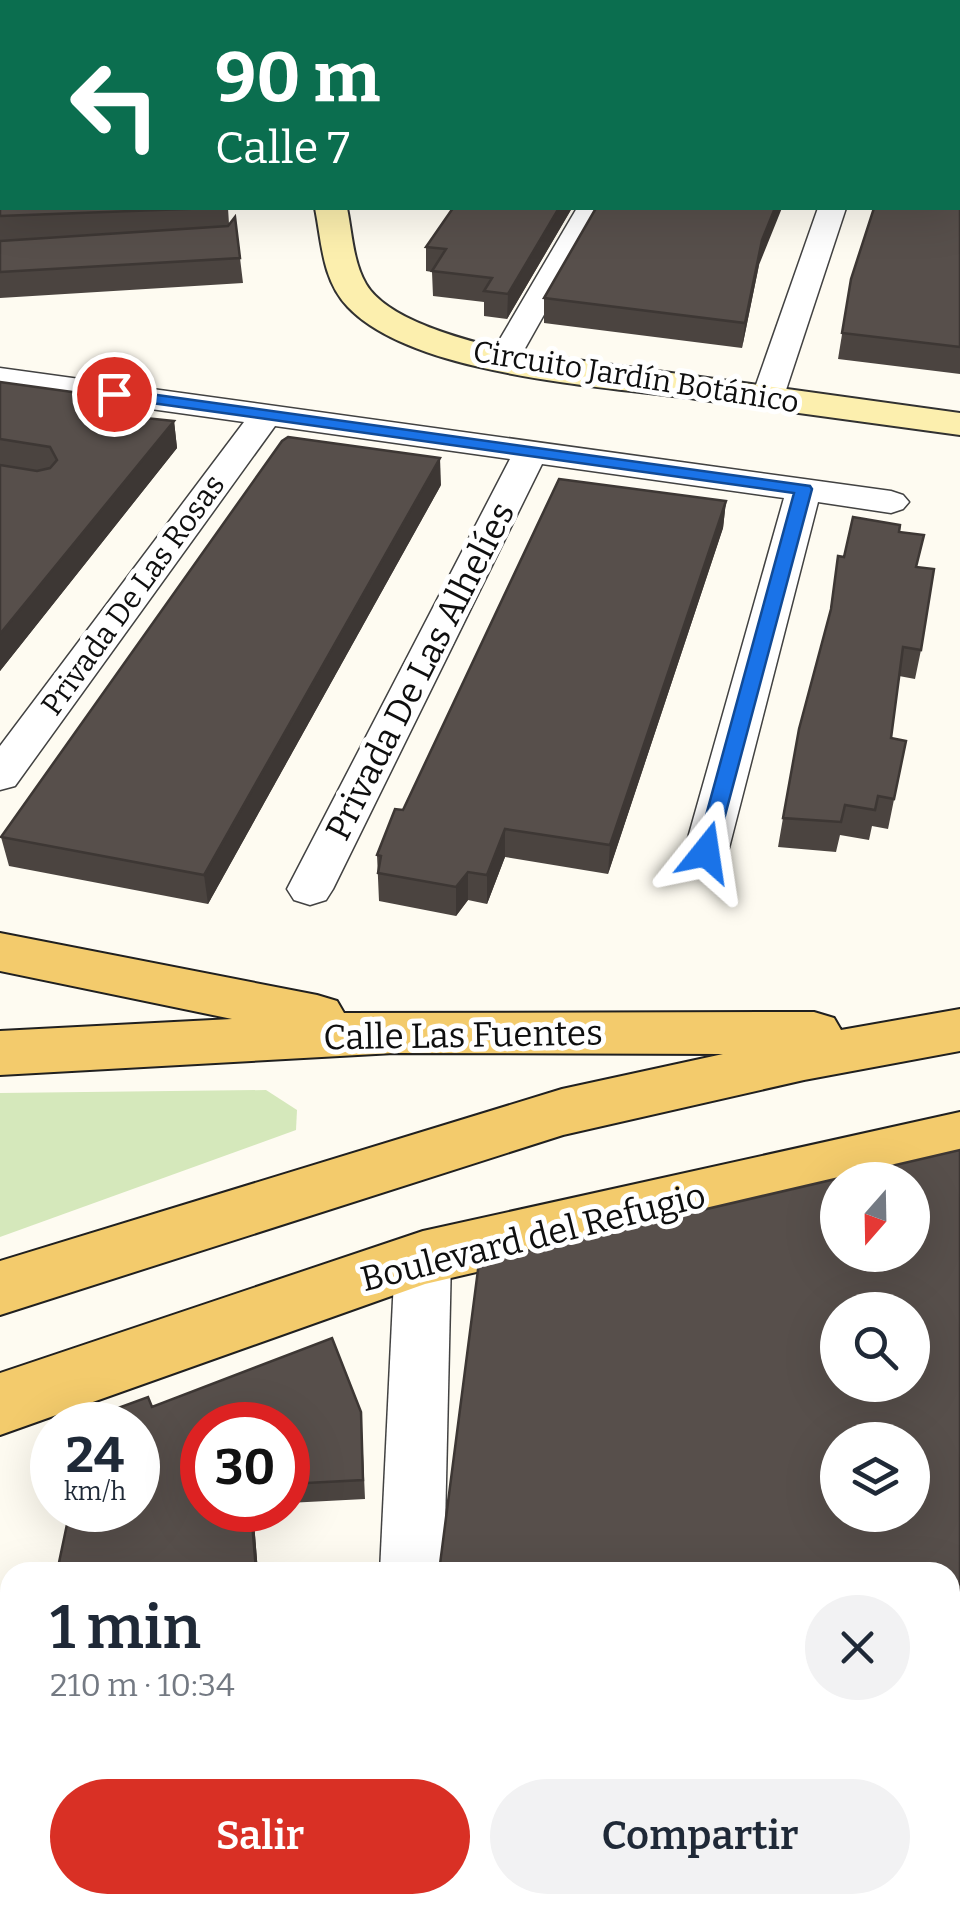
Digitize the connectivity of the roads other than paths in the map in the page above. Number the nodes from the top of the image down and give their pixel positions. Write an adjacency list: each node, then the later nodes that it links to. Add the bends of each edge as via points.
1 (331, 210): 4 (street, Circuito Jardín Botánico, via 348,285 384,318)
2 (589, 210): 4 (street)
3 (831, 210): 6 (street)
4 (503, 361): 6 (street, Circuito Jardín Botánico)
5 (0, 378): 7 (street)
6 (767, 399): 8 (street, Circuito Jardín Botánico)
7 (267, 414): 9 (street); 12 (street, Privada De Las Rosas)
8 (960, 424)
9 (530, 453): 10 (street); 14 (street, Privada De Las Alhelíes)
10 (804, 489): 11 (street); 13 (street)
11 (891, 502)
12 (0, 776)
13 (706, 852)
14 (310, 889)
15 (0, 952): 16 (main road)
16 (394, 1032): 17 (main road, Calle Las Fuentes); 18 (main road, Calle Las Fuentes)
17 (944, 1032): 21 (main road, via 562,1112)
18 (0, 1052)
19 (960, 1136): 20 (main road, Boulevard del Refugio)
20 (423, 1258): 22 (main road, Boulevard del Refugio); 23 (street)
21 (0, 1288)
22 (0, 1404)
23 (412, 1562)

